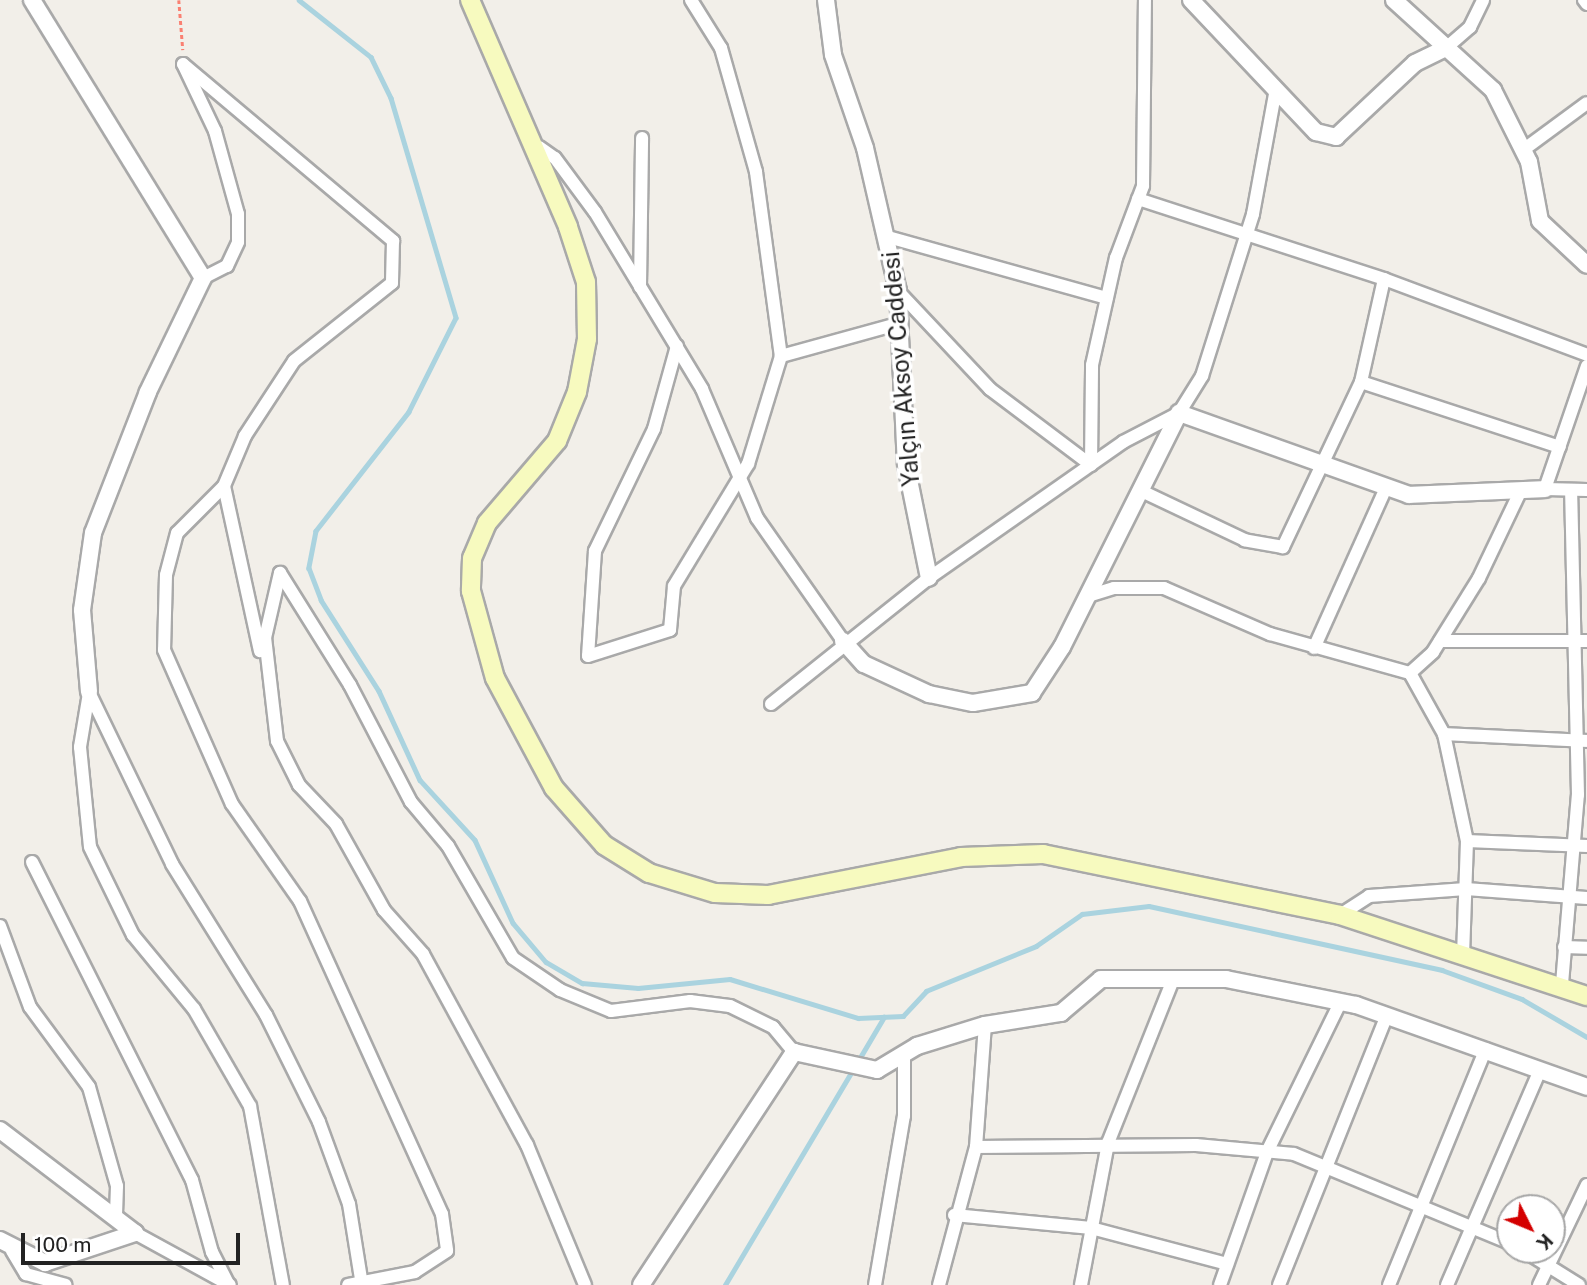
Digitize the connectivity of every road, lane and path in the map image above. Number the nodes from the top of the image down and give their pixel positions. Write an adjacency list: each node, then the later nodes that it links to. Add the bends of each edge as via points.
1 (32, 0): 21 (street)
2 (179, 0): 11 (path)
3 (470, 0): 15 (main road)
4 (691, 0): 29 (street, via 721,48 756,172)
5 (826, 0): 19 (street, Yalçın Aksoy Caddesi, via 833,55)
6 (1145, 0): 17 (street)
7 (1191, 0): 12 (street)
8 (1394, 0): 10 (street)
9 (1483, 0): 10 (street, via 1470,27)
10 (1446, 48): 12 (street, via 1415,64 1335,136 1316,132); 16 (street, via 1493,90)
11 (183, 64): 21 (street, via 215,131 238,214 237,242 227,266); 37 (street, via 393,241 393,283 294,361 245,436)
12 (1276, 89): 18 (street)
13 (1587, 103): 16 (street)
14 (642, 138): 23 (street)
15 (539, 148): 23 (street, via 573,179); 64 (main road, via 586,282 587,339 577,392 557,441 487,523 472,558 471,591 495,678 554,789 604,845 649,873 715,893 768,895 961,857 1043,854)
16 (1523, 150): 20 (street, via 1541,221)
17 (1138, 199): 18 (street); 25 (street)
18 (1247, 234): 22 (street); 32 (street, via 1202,376)
19 (888, 237): 24 (street, Yalçın Aksoy Caddesi); 25 (street)
20 (1587, 265)
21 (203, 278): 52 (street, via 148,392 93,533 82,610)
22 (1384, 279): 28 (street); 31 (street)
23 (640, 288): 27 (street)
24 (898, 292): 26 (street, Yalçın Aksoy Caddesi); 34 (street, via 990,389)
25 (1107, 298): 34 (street, via 1093,365)
26 (897, 324): 29 (street); 44 (street, Yalçın Aksoy Caddesi, via 906,465)
27 (677, 346): 36 (street); 36 (street, via 654,429 623,481 595,551 588,656 670,630 674,586)
28 (1587, 355)
29 (780, 356): 36 (street, via 748,464)
30 (1587, 366): 33 (street)
31 (1361, 382): 33 (street); 35 (street)
32 (1179, 413): 34 (street); 35 (street); 40 (street)
33 (1560, 447): 39 (street)
34 (1091, 465): 44 (street)
35 (1316, 466): 38 (street); 40 (street, via 1307,504 1283,547 1245,540)
36 (738, 472): 47 (street, via 789,572)
37 (224, 486): 51 (street); 97 (street, via 177,533 166,575 164,650 232,804 300,901 426,1170 447,1251)
38 (1386, 488): 43 (street, via 1450,497); 49 (street)
39 (1545, 489): 41 (street); 43 (street)
40 (1139, 490): 45 (street)
41 (1571, 490): 42 (street); 46 (street)
42 (1587, 491)
43 (1520, 492): 48 (street)
44 (929, 578): 47 (street)
45 (1088, 596): 47 (street, via 1047,675 1032,693 1010,702 973,703 929,694 864,664); 49 (street, via 1114,588 1164,588)
46 (1582, 640): 48 (street); 55 (street)
47 (843, 641): 53 (street)
48 (1440, 641): 50 (street)
49 (1314, 648): 50 (street)
50 (1410, 673): 54 (street)
51 (264, 674): 76 (street, via 265,638 280,573 350,685 411,802 448,846 513,958 560,990 611,1011 690,1001 730,1006 773,1027); 104 (street, via 277,741 299,785 336,824 384,910 423,954 527,1145)
52 (89, 692): 98 (street, via 172,864 266,1015 319,1122 349,1204); 101 (street, via 80,747 90,847 133,935 194,1009 250,1106)
53 (771, 704)
54 (1444, 734): 55 (street); 57 (street)
55 (1582, 740): 56 (street)
56 (1583, 795): 58 (street)
57 (1467, 841): 58 (street); 61 (street)
58 (1572, 845): 59 (street); 62 (street)
59 (1587, 846)
60 (32, 862): 100 (street, via 177,1147)
61 (1466, 889): 62 (street); 64 (street, via 1369,897); 68 (street)
62 (1566, 896): 63 (street); 66 (street)
63 (1587, 898)
64 (1340, 915): 68 (main road)
65 (0, 926): 88 (street, via 30,1007 89,1087 117,1185)
66 (1564, 947): 67 (street); 70 (street)
67 (1587, 948)
68 (1463, 953): 70 (main road)
69 (1172, 982): 72 (street, via 1226,979); 74 (street, via 1101,979 1060,1013); 81 (street)
70 (1562, 984): 71 (main road)
71 (1587, 996)
72 (1340, 1002): 73 (street); 83 (street)
73 (1387, 1015): 75 (street); 84 (street)
74 (985, 1025): 77 (street, via 917,1046); 82 (street)
75 (1486, 1049): 78 (street); 86 (street)
76 (794, 1052): 77 (street, via 877,1070); 105 (street)
77 (904, 1059): 106 (street, via 904,1116)
78 (1540, 1070): 79 (street); 89 (street)
79 (1587, 1087)
80 (0, 1130): 88 (street)
81 (1108, 1143): 82 (street); 83 (street); 90 (street)
82 (976, 1147): 87 (street)
83 (1267, 1152): 84 (street); 95 (street)
84 (1323, 1166): 86 (street); 110 (street)
85 (1587, 1185): 91 (street)
86 (1421, 1203): 89 (street); 111 (street)
87 (954, 1215): 90 (street); 107 (street)
88 (116, 1218): 92 (street)
89 (1473, 1224): 93 (street); 112 (street)
90 (1091, 1228): 95 (street); 108 (street)
91 (1566, 1228)
92 (135, 1233): 94 (street, via 46,1263); 100 (street)
93 (1496, 1236)
94 (6, 1246): 99 (street, via 26,1274)
95 (1227, 1264): 109 (street)
96 (1548, 1264): 113 (street); 114 (street)
97 (415, 1272): 98 (street); 103 (street)
98 (362, 1283): 102 (street)
99 (66, 1285)
100 (230, 1285)
101 (283, 1285)
102 (348, 1285)
103 (421, 1285)
104 (585, 1285)
105 (641, 1285)
106 (876, 1285)
107 (939, 1285)
108 (1081, 1285)
109 (1220, 1285)
110 (1279, 1285)
111 (1389, 1285)
112 (1447, 1285)
113 (1539, 1285)
114 (1578, 1285)

